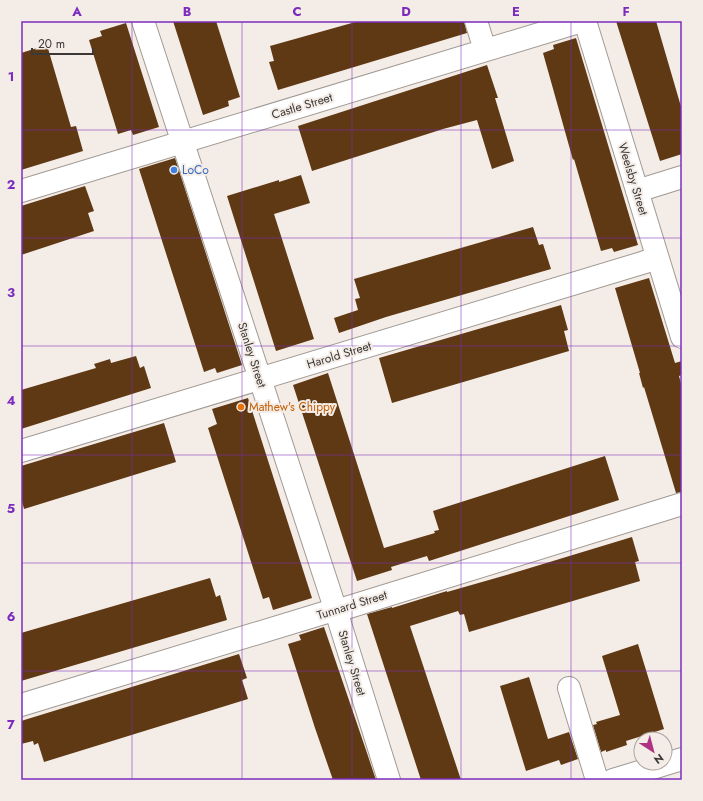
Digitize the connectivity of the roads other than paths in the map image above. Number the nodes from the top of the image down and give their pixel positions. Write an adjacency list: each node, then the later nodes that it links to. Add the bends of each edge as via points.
1 (143, 21): 5 (street, Stanley Street)
2 (476, 21): 4 (street)
3 (583, 21): 4 (street, Castle Street); 8 (street, Weelsby Street)
4 (485, 50): 5 (street, Castle Street)
5 (182, 142): 7 (street, Castle Street); 11 (street, Stanley Street)
6 (682, 177): 8 (street)
7 (21, 191)
8 (637, 191): 9 (street, Weelsby Street)
9 (657, 258): 10 (street, Weelsby Street); 11 (street, Harold Street)
10 (682, 338)
11 (260, 379): 12 (street, Harold Street); 14 (street, Stanley Street)
12 (21, 451)
13 (682, 504): 14 (street, Tunnard Street)
14 (336, 611): 16 (street, Tunnard Street); 18 (street, Stanley Street)
15 (569, 688): 19 (street)
16 (21, 705)
17 (682, 759): 20 (street)
18 (389, 780)
19 (598, 780)
20 (613, 780)

